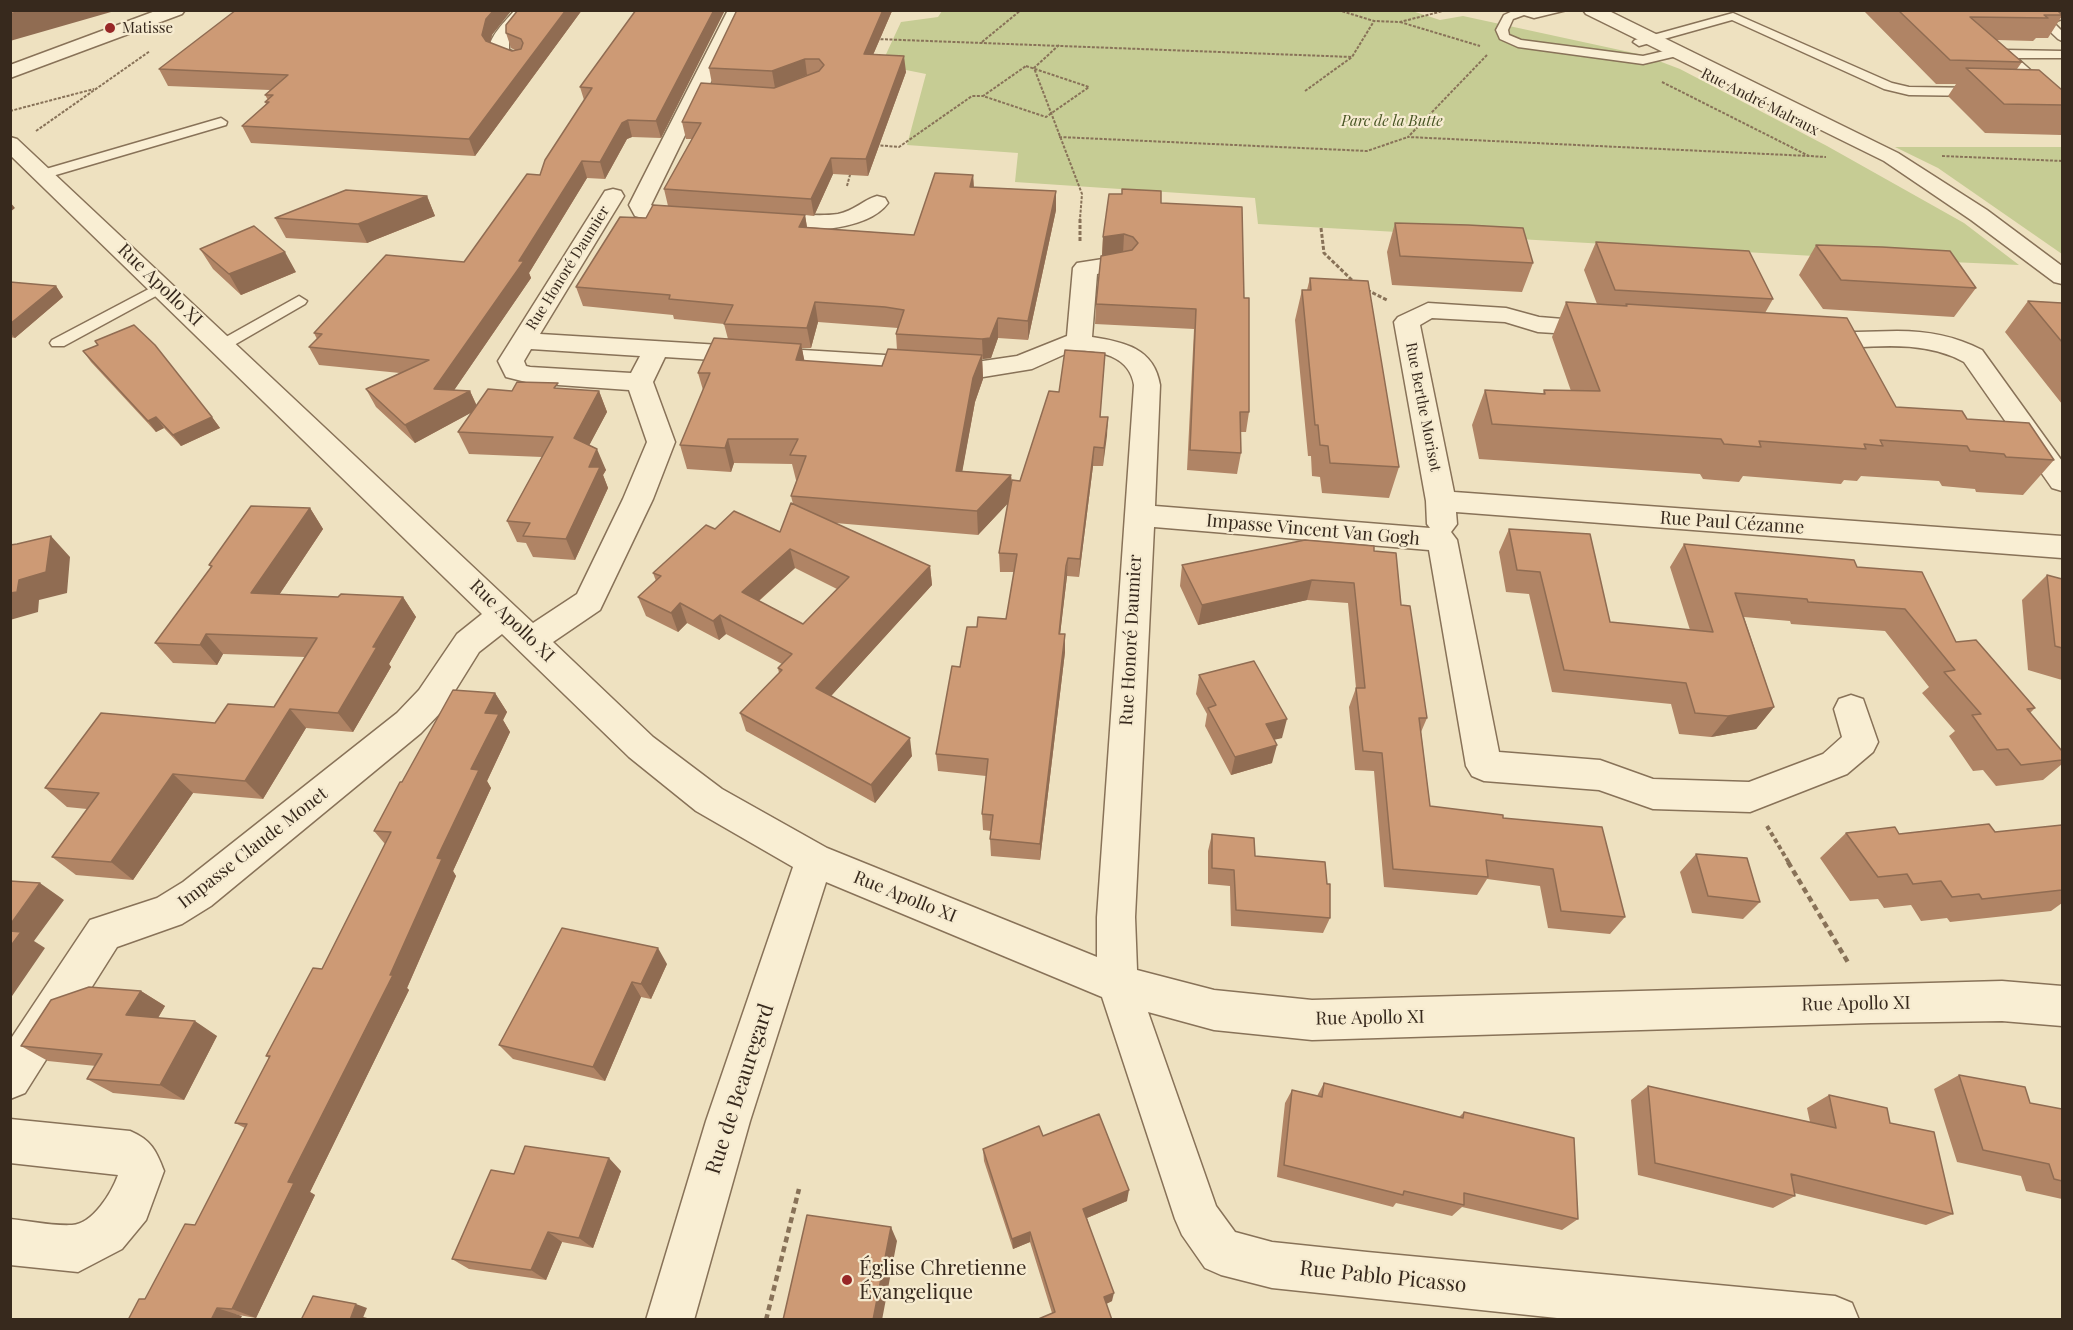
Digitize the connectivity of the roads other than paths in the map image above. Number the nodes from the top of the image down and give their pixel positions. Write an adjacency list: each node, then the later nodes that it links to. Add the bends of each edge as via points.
1 (176, 10): 11 (street)
2 (525, 10): 14 (street, via 500,39 500,53)
3 (737, 10): 17 (street)
4 (1562, 10): 7 (lane, via 1534,15)
5 (1575, 10): 10 (street, Rue André Malraux)
6 (1592, 10): 10 (street, Rue André Malraux)
7 (1524, 11): 12 (lane, via 1508,17 1502,30 1504,37 1518,43 1643,60)
8 (2062, 16): 9 (lane, via 2054,16 2047,23)
9 (2062, 37)
10 (1645, 40): 12 (street, Rue André Malraux); 18 (lane, via 1733,16 1888,86 1909,91)
11 (67, 49): 15 (street); 16 (street)
12 (1672, 53): 24 (street, Rue André Malraux); 24 (street, Rue André Malraux, via 1891,157)
13 (2062, 55): 19 (lane, via 2006,54 2039,83 2040,87)
14 (517, 60)
15 (10, 63)
16 (10, 72)
17 (696, 92): 20 (street); 27 (street, via 640,205 643,212 655,215)
18 (1997, 92)
19 (2031, 92)
20 (719, 93)
21 (221, 122): 23 (lane)
22 (14, 149): 23 (street, Rue Apollo XI)
23 (44, 174): 31 (street, Rue Apollo XI)
24 (1944, 193): 30 (street, Rue André Malraux)
25 (613, 196): 35 (street, Rue Honoré Daumier)
26 (877, 203): 28 (street, via 870,211 814,225)
27 (712, 219)
28 (746, 220)
29 (1122, 263): 37 (street, via 1084,268)
30 (2062, 277)
31 (162, 287): 36 (lane); 38 (street, Rue Apollo XI)
32 (299, 301): 38 (lane)
33 (1621, 329): 42 (street, Rue Berthe Morisot, via 1538,324 1506,315 1428,310 1407,322)
34 (1788, 339): 41 (street, via 1881,339 1944,342 1960,347 1973,356)
35 (523, 341): 39 (street, Rue Honoré Daumier); 40 (street, Rue Honoré Daumier, via 511,361 515,371)
36 (58, 342)
37 (1079, 343): 39 (street, Rue Honoré Daumier, via 1067,344 1023,363 983,369); 43 (street, Rue Honoré Daumier, via 1117,349 1136,360 1145,372)
38 (223, 345): 46 (street, Rue Apollo XI)
39 (657, 349): 40 (street)
40 (640, 382): 47 (street, via 661,441 638,499 589,602)
41 (2062, 482)
42 (1441, 501): 44 (street); 45 (street, Rue Paul Cézanne)
43 (1138, 515): 44 (street, Impasse Vincent Van Gogh); 50 (street, Rue Honoré Daumier, via 1116,917)
44 (1442, 540): 48 (street, Impasse Vincent Van Gogh, via 1484,766 1600,775 1653,794 1750,797 1835,764 1861,742)
45 (2062, 547)
46 (504, 614): 47 (street, Rue Apollo XI); 52 (street, Impasse Claude Monet, via 468,643 431,700 409,723 197,894 168,912 104,933)
47 (532, 640): 49 (street, Rue Apollo XI, via 640,747 709,800)
48 (1851, 709)
49 (814, 860): 50 (street, Rue Apollo XI); 55 (street, Rue de Beauregard, via 728,1121)
50 (1117, 984): 51 (street, Rue Apollo XI, via 1214,1010 1312,1020 1871,1003 2002,1001); 56 (street, Rue Pablo Picasso, via 1198,1219 1221,1252 1272,1265 1366,1276)
51 (2062, 1006)
52 (10, 1078)
53 (10, 1141): 54 (street, via 130,1153 142,1171 130,1204 106,1233 78,1249)
54 (10, 1242)
55 (670, 1320)
56 (1835, 1320)

